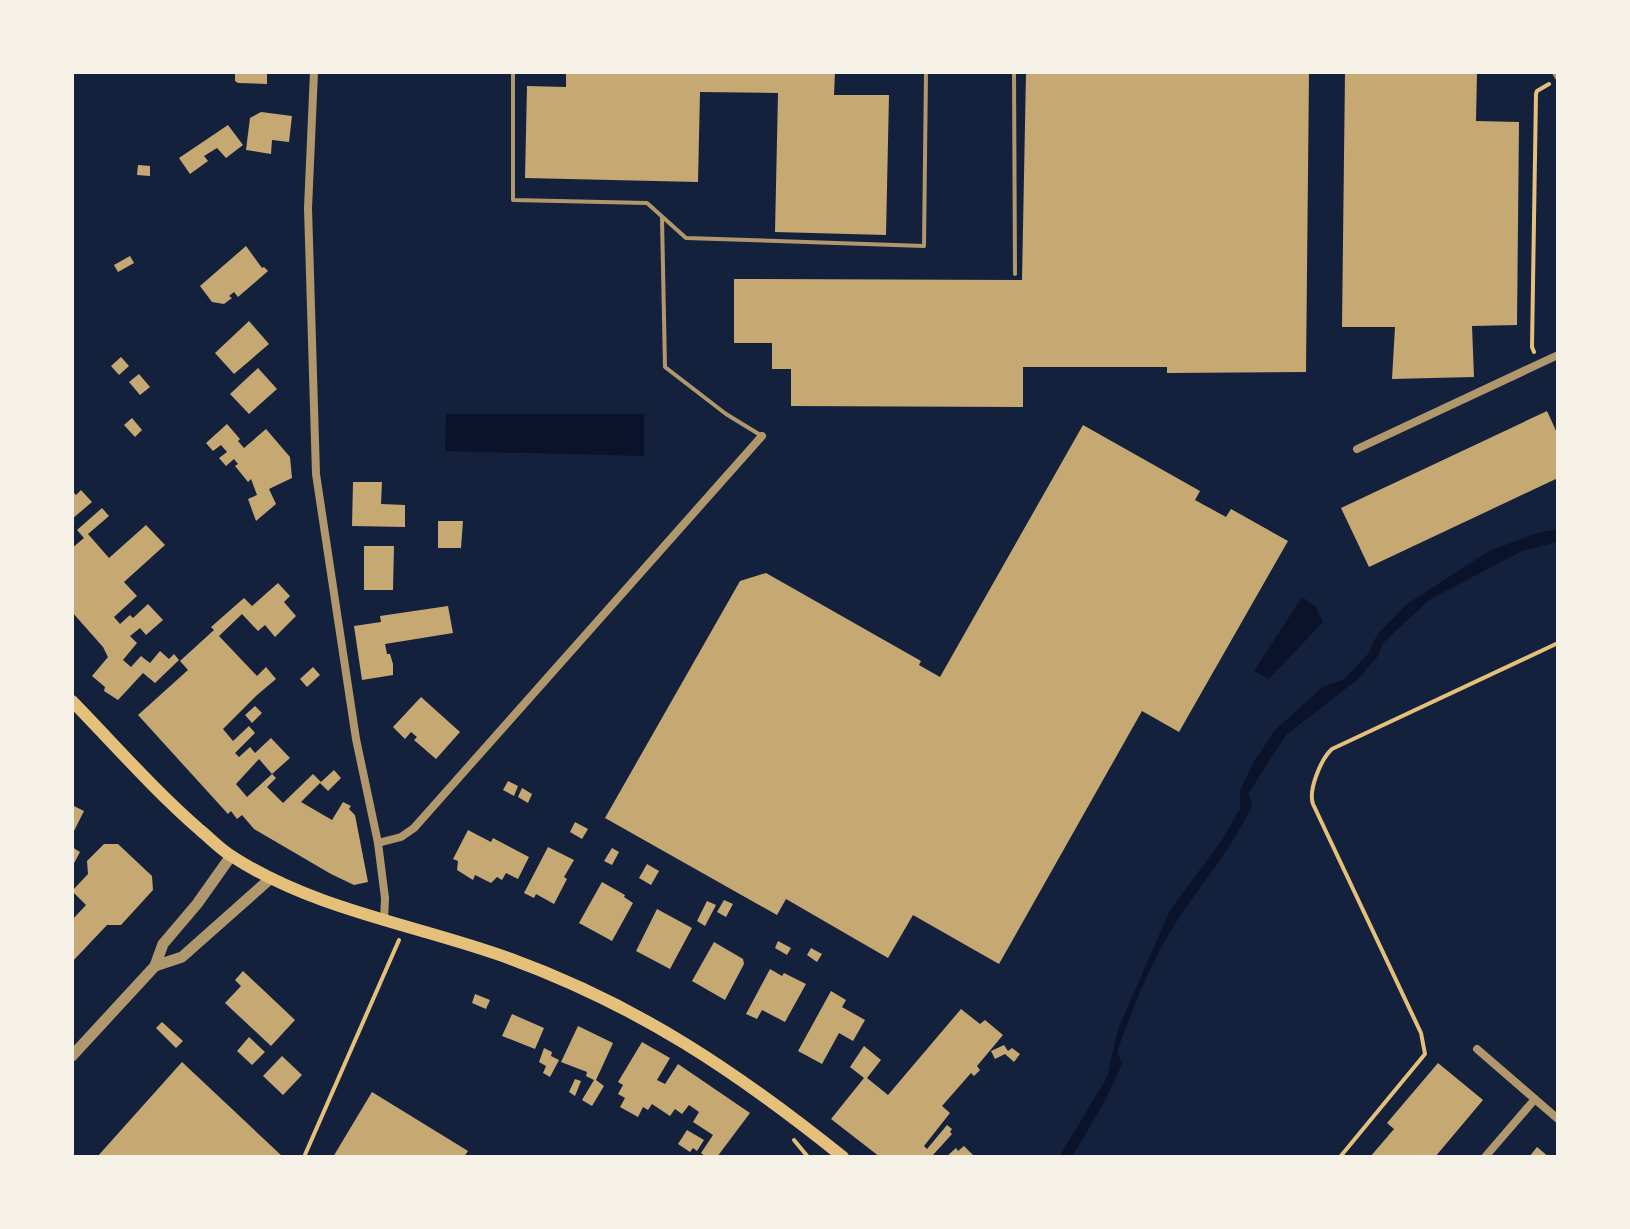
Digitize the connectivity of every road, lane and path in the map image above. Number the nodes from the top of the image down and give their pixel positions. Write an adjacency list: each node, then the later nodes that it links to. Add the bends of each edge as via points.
1 (314, 72): 14 (street, via 308,208 316,474 356,739)
2 (513, 72): 6 (lane, via 513,200 647,203)
3 (926, 72): 6 (lane, via 924,246 686,238)
4 (1014, 72): 7 (lane)
5 (1557, 76): 9 (path, via 1536,94 1532,347)
6 (662, 218): 10 (lane, via 665,367)
7 (1015, 274)
8 (1558, 355): 9 (street)
9 (1540, 364): 11 (street)
10 (762, 436): 14 (street, via 414,828)
11 (1357, 449)
12 (1558, 643): 28 (path, via 1326,755 1312,792 1313,804 1421,1033 1425,1054)
13 (72, 701): 15 (main road, via 175,809)
14 (378, 843): 17 (street)
15 (231, 856): 16 (main road); 19 (street, via 163,944)
16 (271, 878): 17 (main road); 19 (street, via 182,957)
17 (384, 921): 18 (main road)
18 (405, 927): 25 (path); 27 (main road, via 511,959 664,1029 758,1091)
19 (155, 966): 21 (street)
20 (1477, 1049): 22 (street)
21 (72, 1056)
22 (1535, 1099): 23 (street); 29 (street)
23 (1558, 1119)
24 (803, 1152): 26 (path)
25 (304, 1157)
26 (808, 1157)
27 (843, 1157)
28 (1340, 1157)
29 (1485, 1157)

